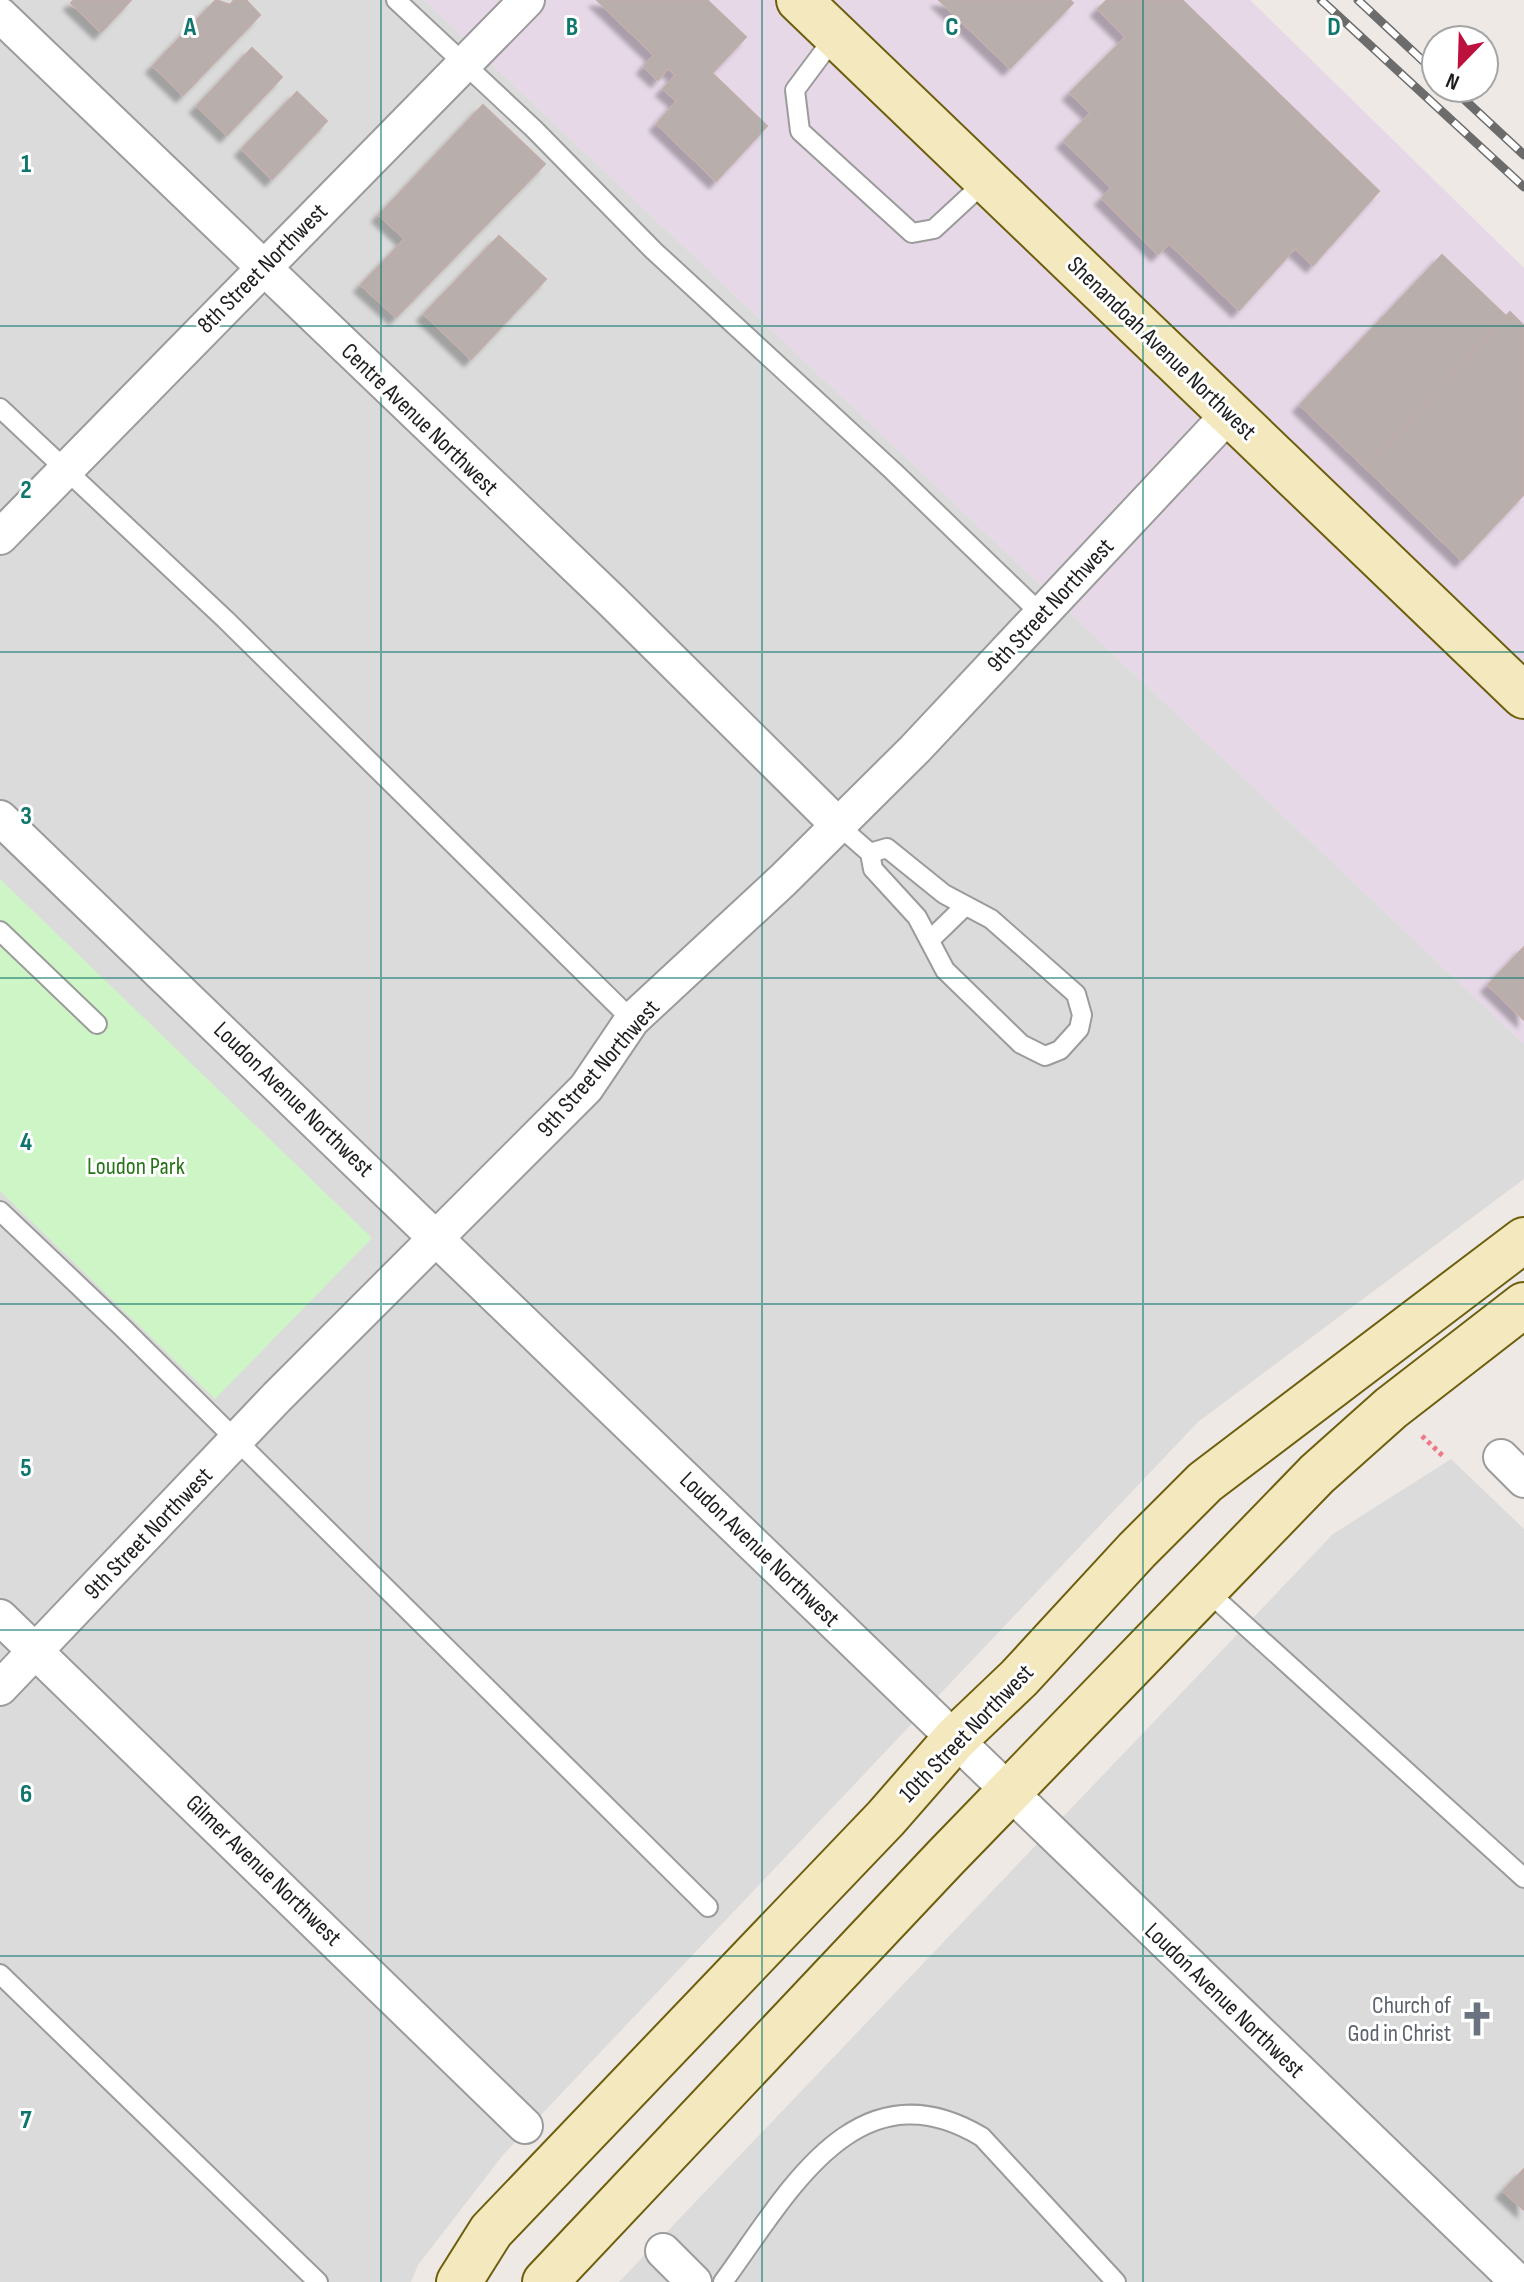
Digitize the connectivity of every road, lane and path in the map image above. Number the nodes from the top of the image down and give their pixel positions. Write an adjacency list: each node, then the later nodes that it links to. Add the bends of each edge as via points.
1 (396, 0): 6 (lane)
2 (527, 0): 6 (street, 8th Street Northwest)
3 (799, 0): 5 (main road, Shenandoah Avenue Northwest)
4 (0, 15): 8 (street, Centre Avenue Northwest)
5 (836, 35): 7 (main road, Shenandoah Avenue Northwest); 7 (lane, via 795,90 800,131 912,233 934,229)
6 (465, 64): 8 (street, 8th Street Northwest); 13 (lane, via 654,251)
7 (987, 180): 10 (main road, Shenandoah Avenue Northwest)
8 (263, 267): 11 (street, 8th Street Northwest); 16 (street, Centre Avenue Northwest)
9 (0, 408): 11 (lane)
10 (1230, 413): 13 (street, 9th Street Northwest); 14 (main road, Shenandoah Avenue Northwest)
11 (63, 468): 12 (street, 8th Street Northwest); 21 (lane, via 226,620)
12 (0, 537)
13 (1041, 614): 16 (street, 9th Street Northwest)
14 (1524, 696)
15 (0, 818): 24 (street, Loudon Avenue Northwest)
16 (838, 825): 17 (lane); 21 (street, 9th Street Northwest)
17 (870, 853): 18 (lane, via 887,848); 20 (lane, via 873,869 917,917)
18 (965, 906): 20 (lane); 20 (lane, via 991,919 1076,994 1082,1015 1079,1029 1060,1050 1045,1056 1021,1044 945,970)
19 (0, 931): 22 (lane)
20 (930, 940)
21 (632, 1020): 24 (street, 9th Street Northwest, via 586,1088)
22 (97, 1024)
23 (0, 1211): 28 (lane)
24 (440, 1238): 28 (street, 9th Street Northwest); 34 (street, Loudon Avenue Northwest)
25 (1524, 1240): 34 (main road, 10th Street Northwest, via 1205,1482)
26 (1524, 1305): 30 (main road, via 1415,1388 1317,1474)
27 (1413, 1427): 29 (path)
28 (236, 1441): 32 (street, 9th Street Northwest); 37 (lane)
29 (1445, 1458)
30 (1206, 1590): 35 (main road); 36 (lane)
31 (0, 1617): 32 (street, Gilmer Avenue Northwest)
32 (35, 1651): 33 (street, 9th Street Northwest); 39 (street, Gilmer Avenue Northwest)
33 (0, 1688)
34 (955, 1739): 35 (street, Loudon Avenue Northwest); 42 (main road, 10th Street Northwest, via 886,1818 491,2231)
35 (1012, 1792): 43 (main road); 47 (street, Loudon Avenue Northwest)
36 (1524, 1878)
37 (708, 1907)
38 (0, 1974): 41 (lane)
39 (525, 2126)
40 (663, 2251): 44 (street)
41 (318, 2282)
42 (459, 2282)
43 (545, 2282)
44 (694, 2282)
45 (723, 2282): 46 (lane, via 802,2174 837,2142 898,2113 955,2121 982,2137)
46 (1116, 2282)
47 (1518, 2282)

